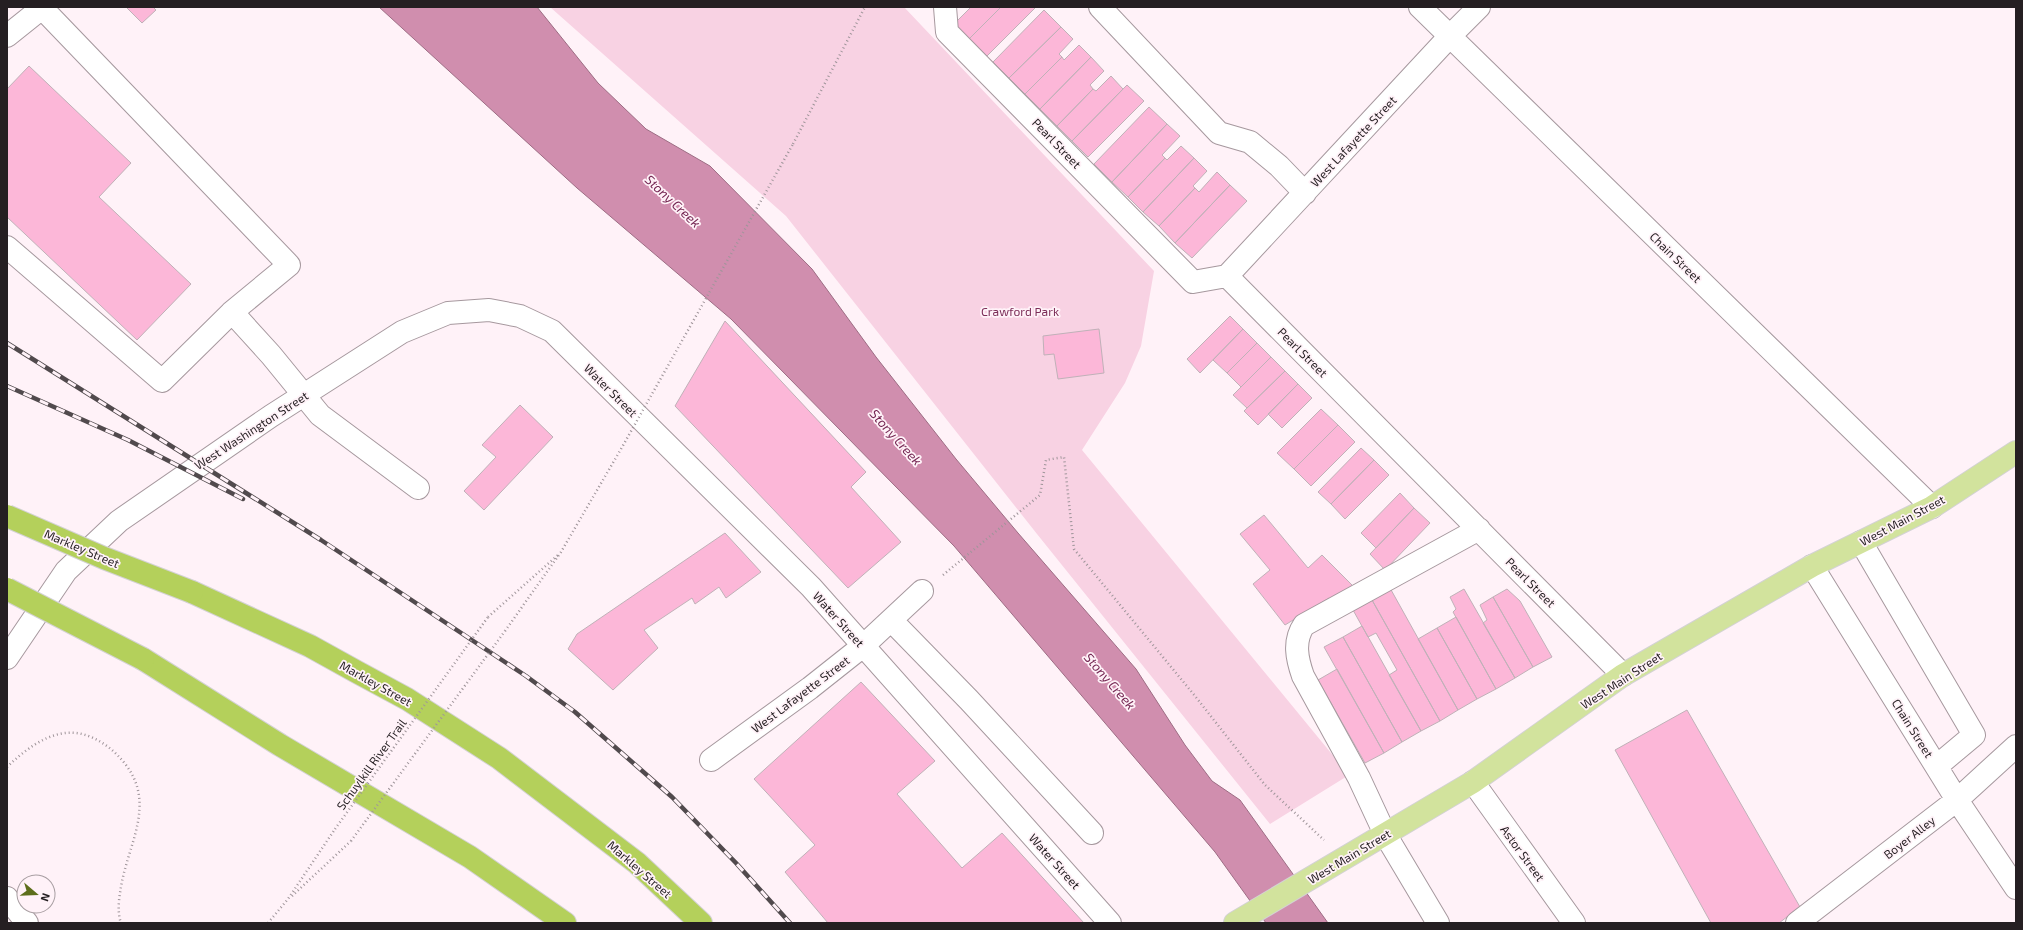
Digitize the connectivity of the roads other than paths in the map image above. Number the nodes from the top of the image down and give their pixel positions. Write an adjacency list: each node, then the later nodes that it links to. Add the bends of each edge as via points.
1 (945, 7): 9 (street, Pearl Street, via 947,32 1193,282)
2 (1100, 7): 7 (street, via 1219,133 1250,142 1279,166)
3 (1420, 7): 6 (street, Chain Street)
4 (1479, 7): 6 (street, West Lafayette Street)
5 (7, 36): 10 (street, via 42,8 289,265)
6 (1450, 36): 7 (street, West Lafayette Street); 15 (street, Chain Street)
7 (1305, 193): 9 (street, West Lafayette Street)
8 (7, 247): 10 (street, via 162,381)
9 (1227, 276): 17 (street, Pearl Street)
10 (232, 312): 12 (street)
11 (552, 331): 12 (street, West Washington Street, via 520,316 489,310 448,313 402,332); 23 (street, Water Street, via 811,587)
12 (304, 395): 14 (street, via 326,420); 24 (street, West Washington Street, via 190,470 119,521 66,571)
13 (2016, 452): 15 (main road, West Main Street)
14 (418, 488)
15 (1932, 507): 18 (main road, West Main Street)
16 (7, 516): 37 (highway, Markley Street, bridge, via 192,592 297,640 407,699 499,758 637,862)
17 (1479, 529): 25 (street, Pearl Street); 32 (street, via 1304,625 1300,632 1297,644 1298,660 1303,676 1359,778)
18 (1861, 542): 19 (main road, West Main Street); 28 (street, via 1974,736)
19 (1812, 566): 25 (main road, West Main Street); 28 (street, Chain Street)
20 (7, 589): 36 (highway, bridge, via 143,659 280,745 470,857)
21 (922, 591): 22 (street, West Lafayette Street)
22 (891, 620): 23 (street, West Lafayette Street); 31 (street)
23 (863, 646): 27 (street, West Lafayette Street); 38 (street, Water Street)
24 (7, 658)
25 (1623, 675): 29 (main road, West Main Street)
26 (2016, 746): 30 (street, Boyer Alley)
27 (711, 760)
28 (1936, 766): 30 (street, Chain Street)
29 (1473, 782): 32 (main road, West Main Street); 41 (street, Astor Street)
30 (1957, 800): 33 (street, Chain Street); 42 (street, Boyer Alley)
31 (1092, 833)
32 (1385, 834): 39 (main road, West Main Street); 40 (street)
33 (2016, 888)
34 (7, 898): 35 (street)
35 (27, 923)
36 (565, 923)
37 (701, 923)
38 (1110, 923)
39 (1235, 923)
40 (1438, 923)
41 (1574, 923)
42 (1797, 923)

